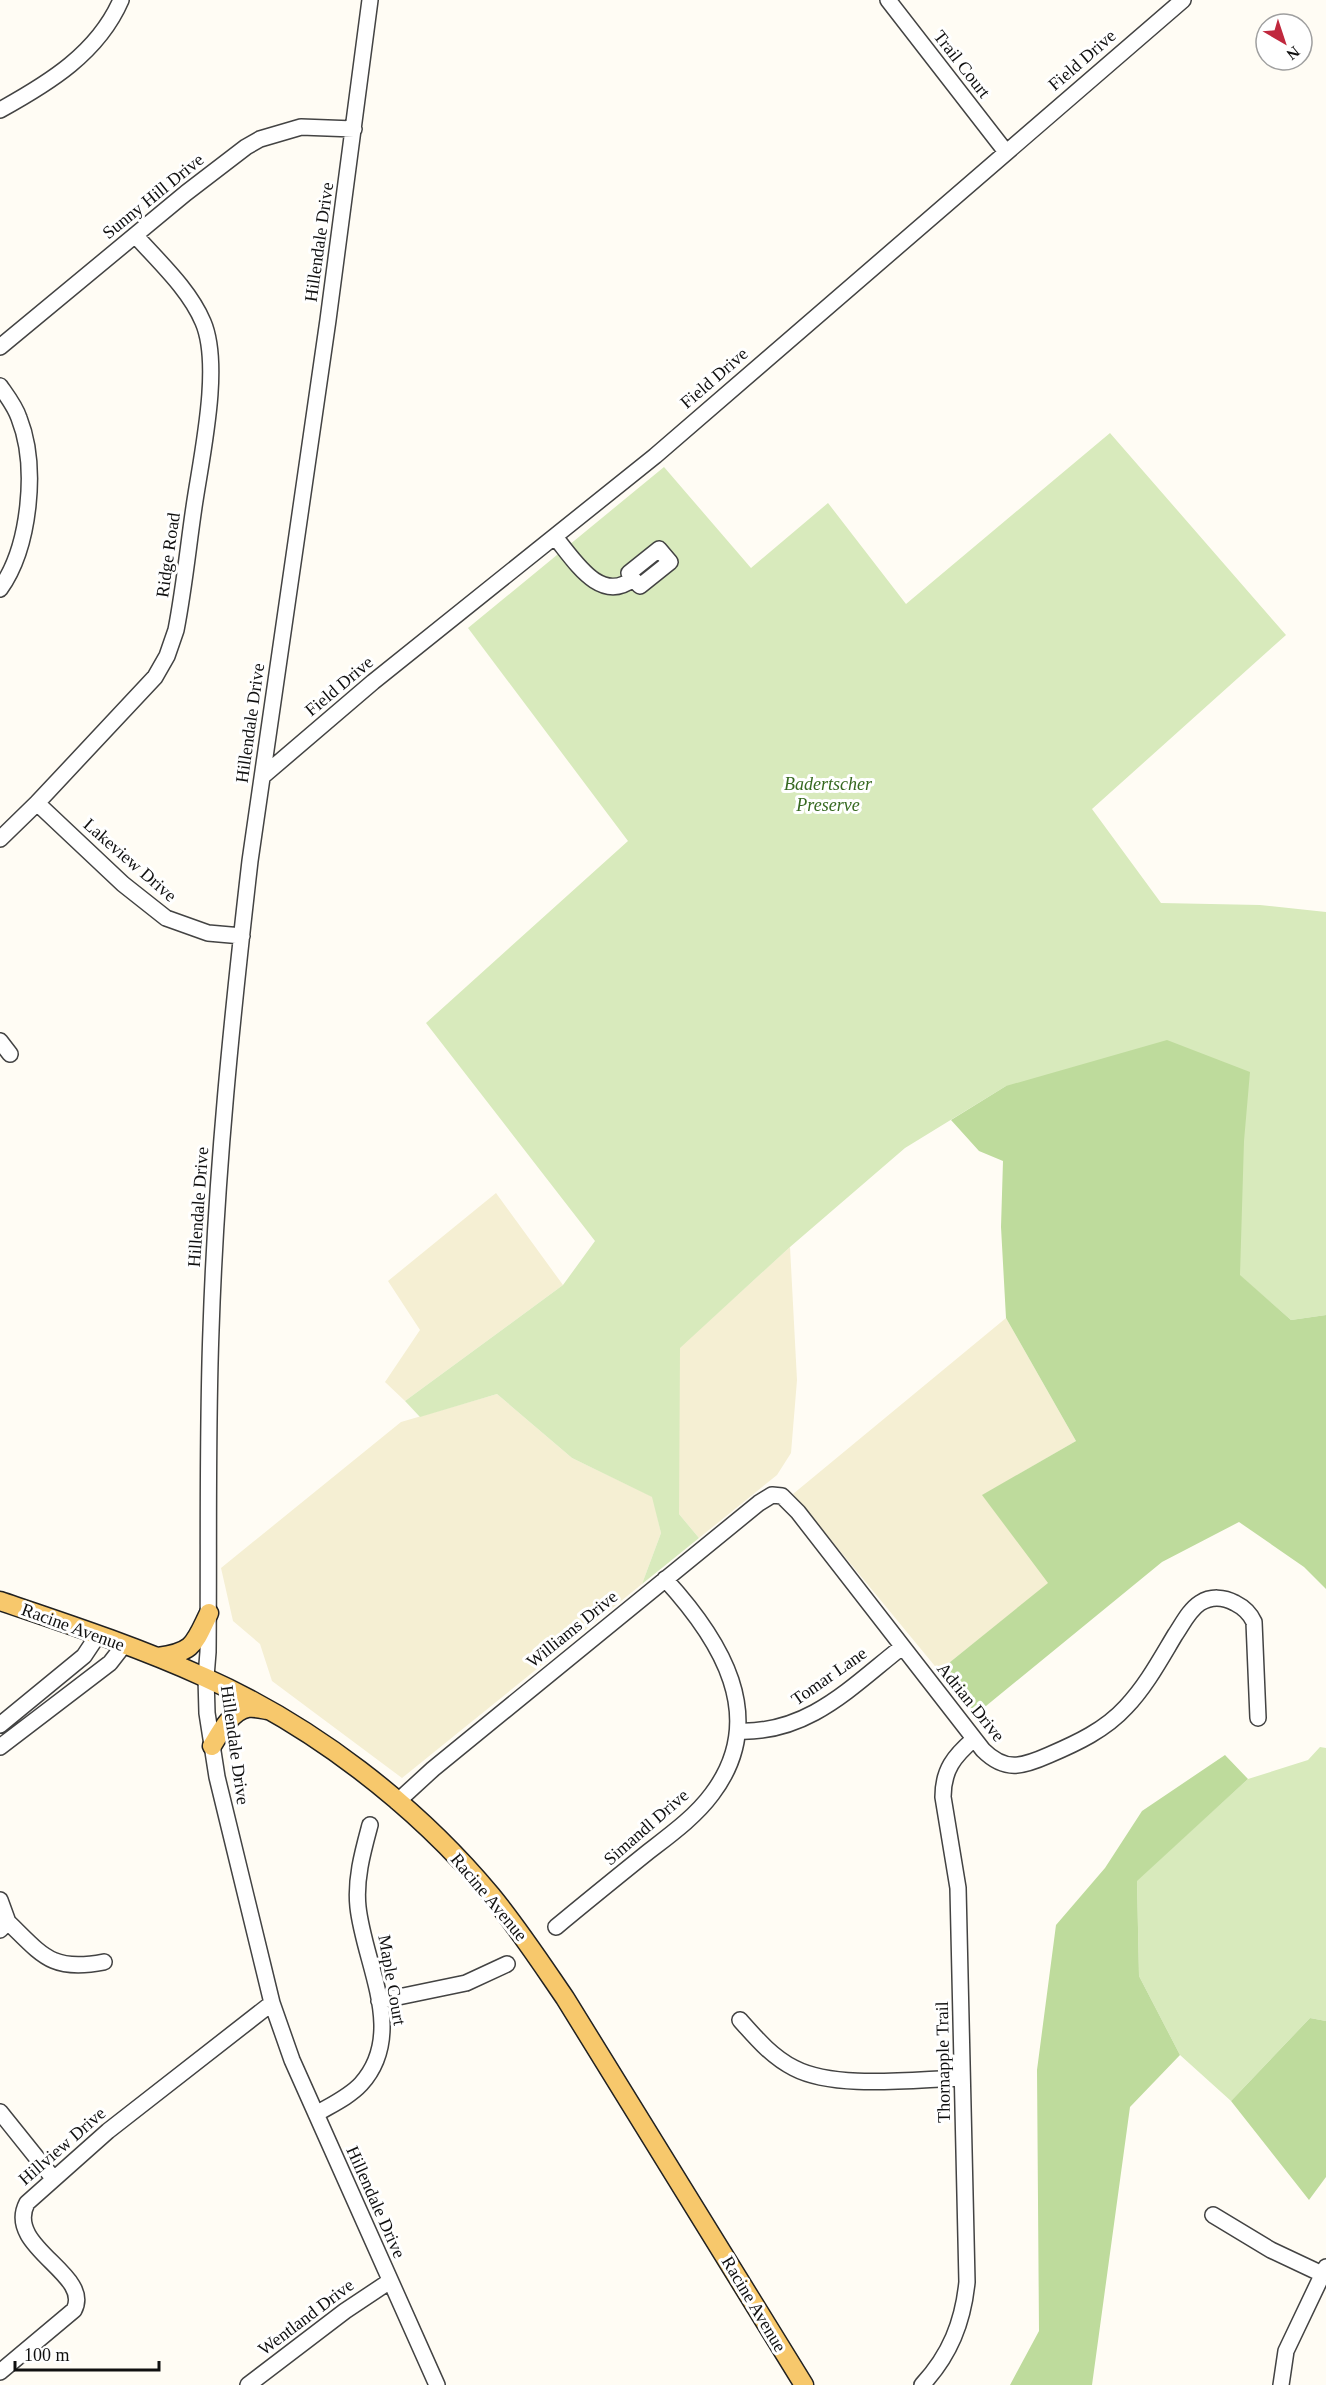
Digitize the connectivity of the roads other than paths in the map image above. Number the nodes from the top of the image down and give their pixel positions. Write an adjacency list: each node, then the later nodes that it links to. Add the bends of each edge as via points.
1 (121, 0): 5 (street, via 103,33 75,62)
2 (370, 0): 6 (street, Hillendale Drive)
3 (888, 0): 7 (street, Trail Court)
4 (1183, 0): 7 (street, Field Drive)
5 (0, 110)
6 (354, 129): 8 (street, Sunny Hill Drive, via 301,127 260,139); 14 (street, Hillendale Drive)
7 (1006, 152): 11 (street, Field Drive, via 655,456)
8 (135, 235): 9 (street, Sunny Hill Drive); 15 (street, Ridge Road, via 197,310 212,354 182,596 176,630 154,677)
9 (0, 347)
10 (0, 386): 13 (street, via 19,418 29,482 22,537 15,562)
11 (555, 537): 12 (street, via 593,581 610,589); 14 (street, Field Drive)
12 (633, 579)
13 (0, 589)
14 (263, 776): 17 (street, Hillendale Drive)
15 (37, 803): 16 (street, Ridge Road); 17 (street, Lakeview Drive, via 123,884 166,918 201,931)
16 (0, 839)
17 (242, 936): 21 (street, Hillendale Drive, via 214,1256)
18 (777, 1494): 19 (street, Williams Drive, via 759,1503); 24 (street, Adrian Drive, via 798,1512)
19 (665, 1579): 30 (street, Simandl Drive, via 702,1622 719,1650 732,1679); 34 (street, Williams Drive)
20 (0, 1601): 22 (main road, Racine Avenue)
21 (209, 1613): 25 (main road, via 188,1648 180,1654); 26 (street, Hillendale Drive)
22 (98, 1635): 23 (main road, Racine Avenue); 29 (street, via 84,1656)
23 (124, 1645): 25 (main road, Racine Avenue); 33 (street, via 110,1663)
24 (902, 1647): 30 (street, Tomar Lane, via 806,1719 768,1730); 31 (street, Adrian Drive)
25 (157, 1657): 26 (main road, Racine Avenue)
26 (206, 1677): 27 (main road, Racine Avenue); 32 (street, Hillendale Drive)
27 (267, 1710): 32 (main road, via 248,1708 239,1712); 34 (main road, Racine Avenue, via 312,1737)
28 (1258, 1718): 31 (street, Adrian Drive, via 1254,1622 1238,1604 1218,1598 1196,1606 1136,1696 1096,1733 1021,1766 999,1763)
29 (0, 1725)
30 (738, 1731): 38 (street, Simandl Drive, via 722,1778 703,1805)
31 (974, 1739): 44 (street, Thornapple Trail, via 953,1759 943,1784 958,1888)
32 (212, 1746): 42 (street, Hillendale Drive)
33 (0, 1747)
34 (397, 1802): 54 (main road, Racine Avenue, via 474,1876 529,1945)
35 (370, 1825): 41 (street, Maple Court, via 358,1878 358,1908)
36 (0, 1900): 37 (street)
37 (4, 1926): 39 (street, via 57,1963 81,1966)
38 (556, 1927)
39 (104, 1962)
40 (507, 1964): 41 (street, via 466,1983)
41 (380, 2001): 46 (street, Maple Court, via 381,2048 373,2067 354,2091)
42 (272, 2003): 46 (street, Hillendale Drive); 47 (street, Hillview Drive)
43 (740, 2020): 44 (street, via 782,2061 815,2076 853,2080)
44 (963, 2078): 55 (street, Thornapple Trail, via 965,2299 954,2340)
45 (0, 2112): 47 (street)
46 (316, 2114): 50 (street, Hillendale Drive)
47 (53, 2178): 51 (street, Hillview Drive, via 27,2203 22,2220 30,2238 70,2284 77,2304)
48 (1213, 2215): 49 (street, via 1271,2250)
49 (1324, 2271): 56 (street, via 1290,2343)
50 (390, 2281): 52 (street, Wentland Drive); 53 (street, Hillendale Drive)
51 (1, 2369)
52 (248, 2385)
53 (437, 2385)
54 (804, 2385)
55 (922, 2385)
56 (1281, 2385)

